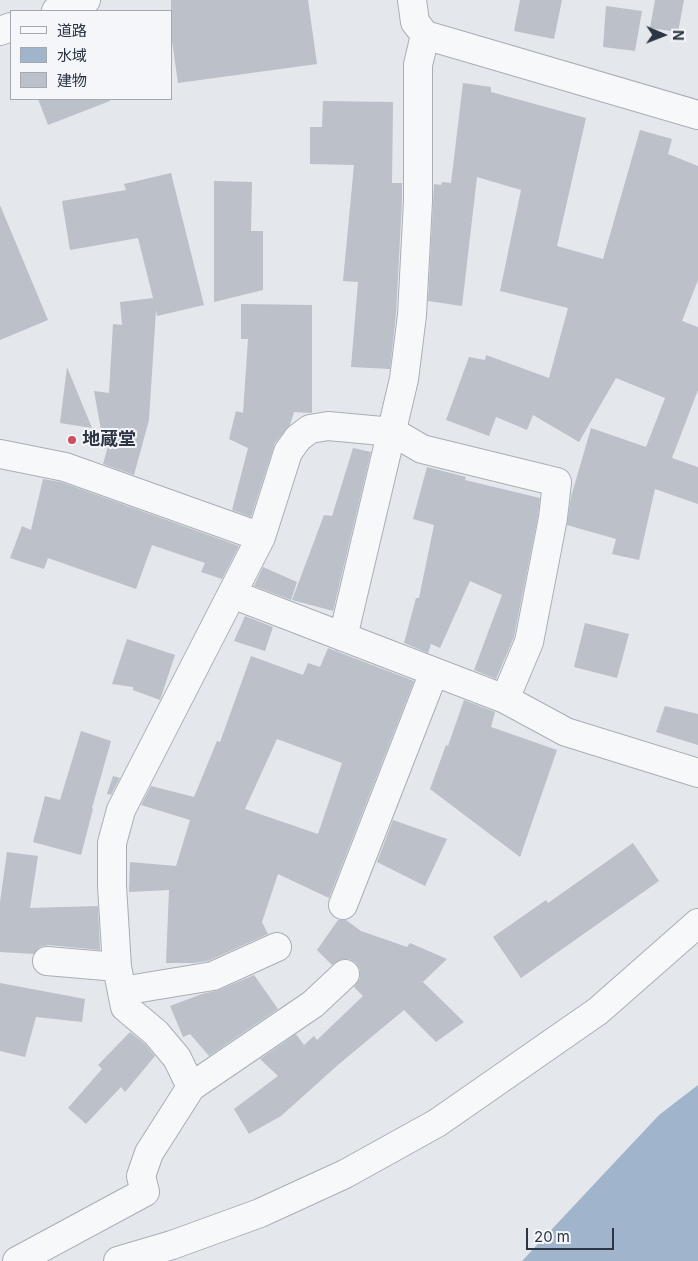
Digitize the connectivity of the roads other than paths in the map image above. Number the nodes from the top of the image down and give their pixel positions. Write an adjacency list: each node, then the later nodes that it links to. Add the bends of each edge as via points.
1 (86, 0): 3 (street)
2 (412, 0): 4 (street, via 415,22)
3 (59, 10)
4 (425, 35): 5 (street); 6 (street, via 418,66 418,201 412,315 404,379)
5 (698, 115)
6 (392, 432): 8 (street, via 328,426 310,429 298,438 288,452); 10 (street); 12 (street, via 422,449 558,482 529,642)
7 (0, 454): 8 (street, via 65,467)
8 (261, 537): 9 (street)
9 (232, 594): 10 (street); 19 (street, via 121,810 112,843)
10 (343, 637): 11 (street)
11 (434, 672): 12 (street); 14 (street)
12 (505, 699): 13 (street, via 566,732)
13 (698, 773)
14 (343, 905)
15 (698, 923): 22 (street, via 598,1011 437,1123 344,1174 260,1213)
16 (277, 947): 19 (street, via 213,976)
17 (47, 961): 19 (street)
18 (345, 974): 20 (street, via 314,1004)
19 (120, 979): 20 (street, via 125,1007 156,1033 177,1058)
20 (191, 1087): 21 (street, via 149,1153 141,1176 145,1192)
21 (17, 1261)
22 (118, 1261)

